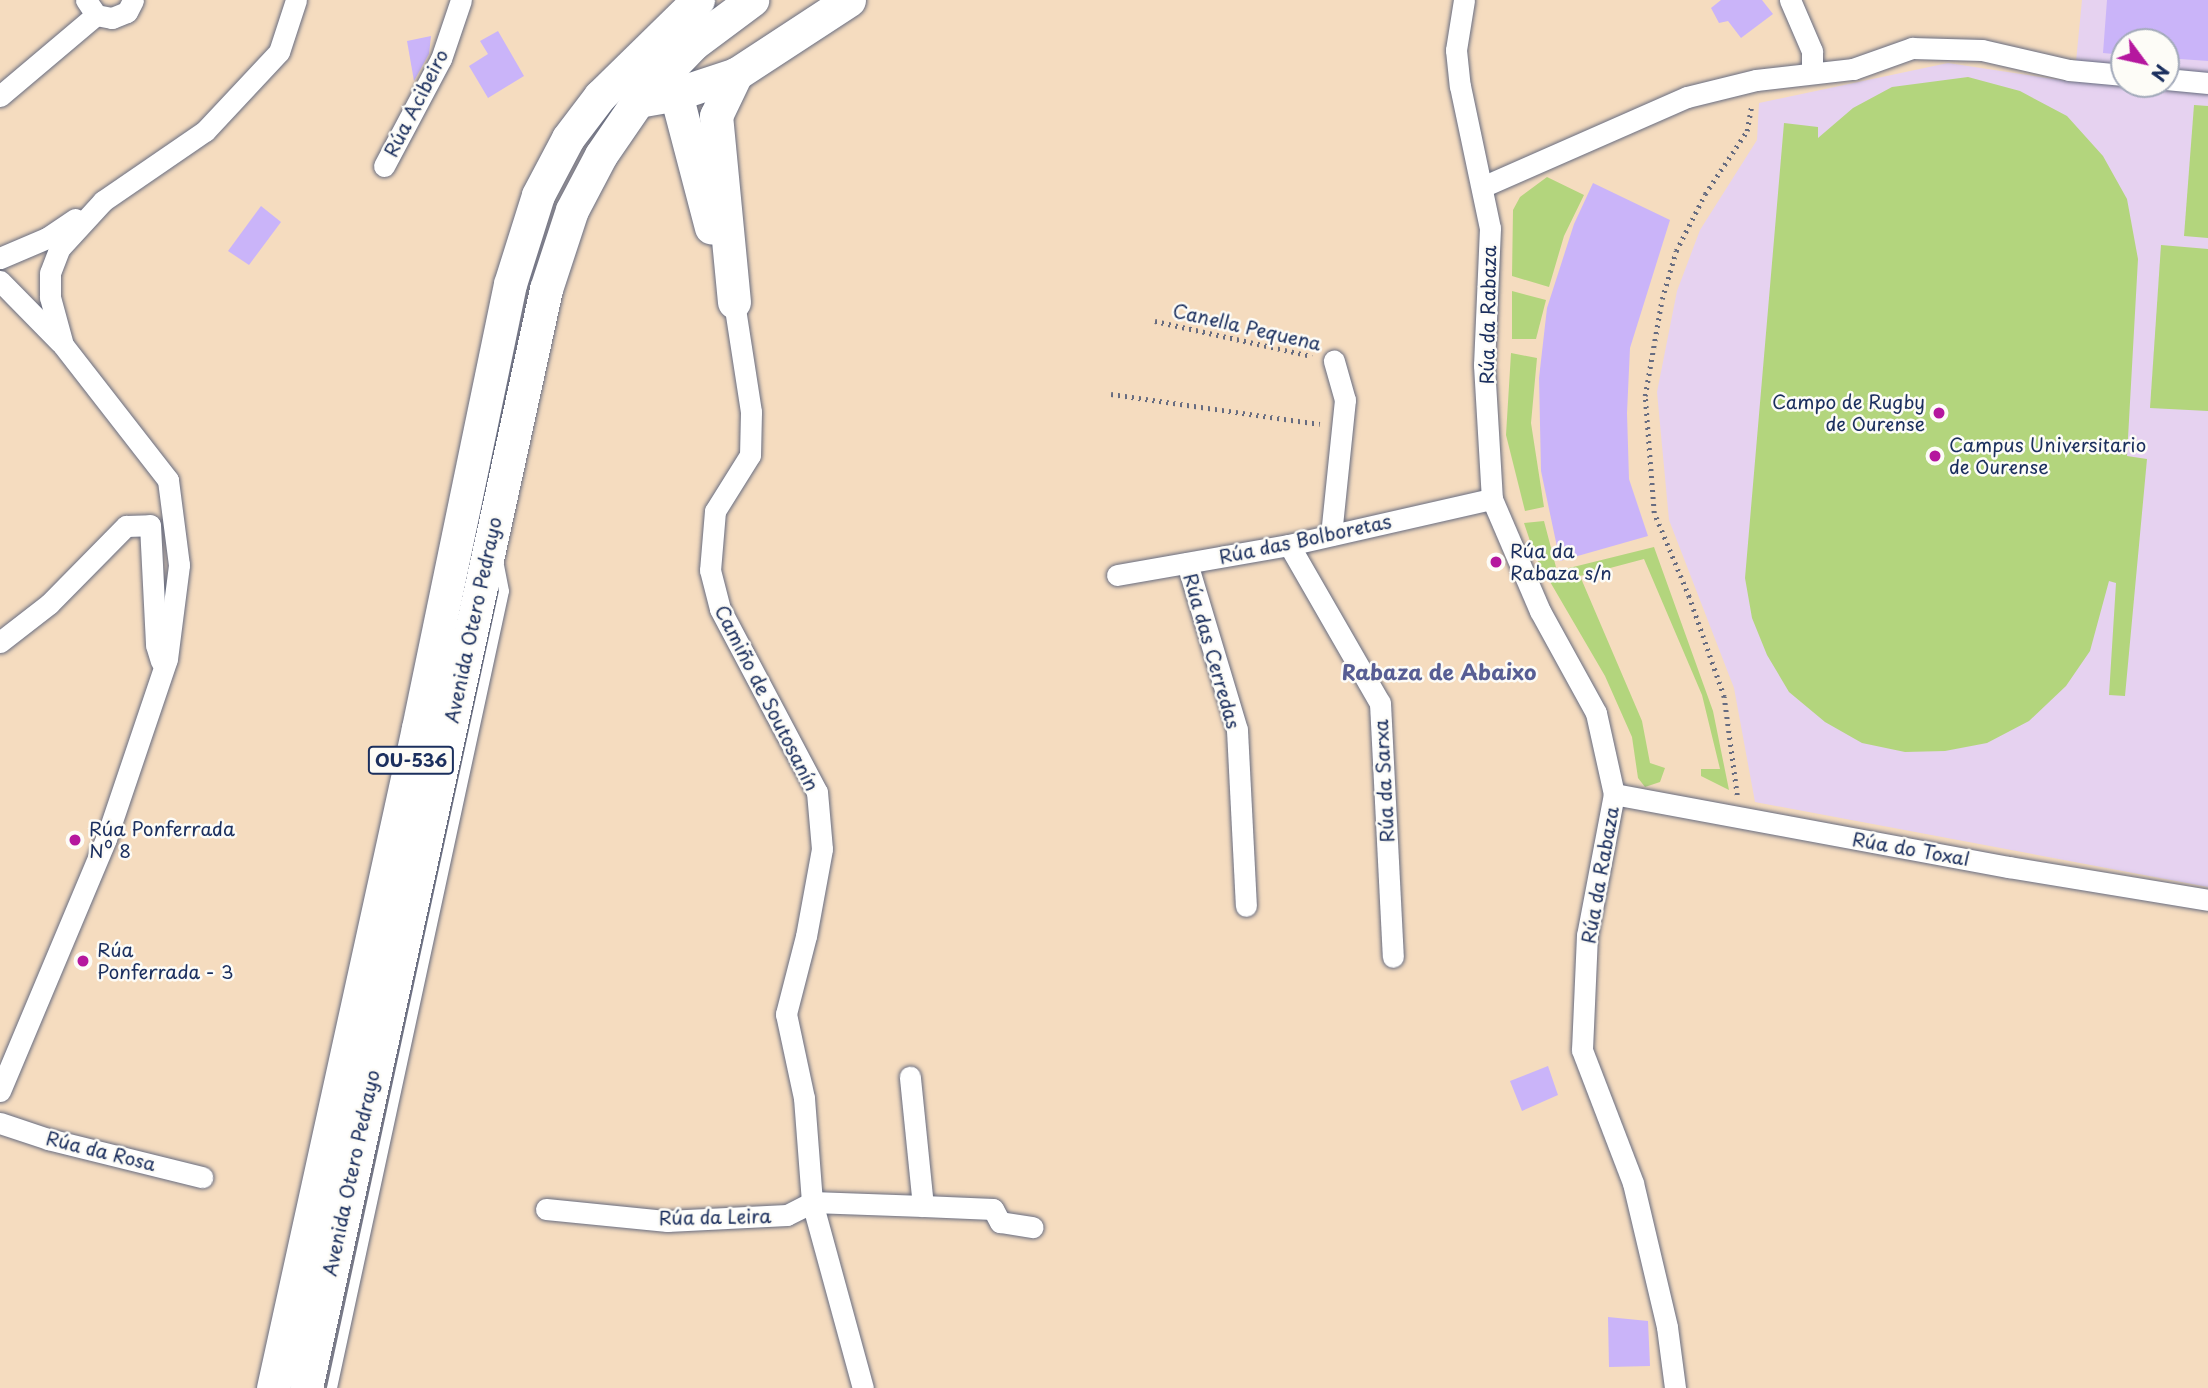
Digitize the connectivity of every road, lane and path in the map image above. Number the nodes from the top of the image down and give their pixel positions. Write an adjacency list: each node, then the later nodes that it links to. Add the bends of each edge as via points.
1 (133, 0): 10 (street, via 121,16 104,18)
2 (296, 0): 25 (street, via 279,52 205,131)
3 (461, 0): 23 (street, Rúa Acibeiro, via 441,59)
4 (664, 0): 13 (main road)
5 (697, 0): 11 (main road); 13 (main road, Avenida Otero Pedrayo)
6 (752, 0): 11 (main road, Avenida Otero Pedrayo)
7 (1464, 0): 24 (street, Rúa da Rabaza, via 1456,50)
8 (1790, 0): 14 (street, via 1812,51)
9 (847, 1): 12 (main road)
10 (91, 7): 21 (street)
11 (716, 28): 12 (main road, via 727,44); 22 (main road, Avenida Otero Pedrayo, via 693,44)
12 (778, 45): 15 (main road)
13 (646, 47): 55 (main road, Avenida Otero Pedrayo / OU-536, via 568,138 538,195 510,284)
14 (1812, 72): 16 (street, via 1853,69 1912,48 1982,50 2069,70); 17 (street)
15 (736, 74): 20 (main road); 28 (main road, via 716,116)
16 (2110, 74)
17 (1756, 80): 24 (street, via 1687,97); 43 (path, via 1746,131 1705,194 1676,251 1662,299 1645,396 1654,513 1724,697 1737,776)
18 (2180, 80): 19 (street)
19 (2208, 83)
20 (676, 94): 22 (main road); 28 (main road)
21 (0, 96)
22 (638, 101): 35 (main road, Avenida Otero Pedrayo / OU-536, via 601,155 572,210 547,289)
23 (384, 166)
24 (1482, 187): 34 (street, Rúa da Rabaza, via 1490,228 1484,365)
25 (103, 201): 26 (street, via 47,238); 30 (street, via 59,249 50,274 50,297)
26 (0, 258)
27 (0, 281): 30 (street)
28 (734, 302): 51 (street, Camiño de Soutosanín, via 751,412 750,455 715,511 710,570 720,609 817,792 822,849 786,1014 804,1098)
29 (1155, 321): 31 (path, Canella Pequena)
30 (63, 345): 41 (street, via 167,480 179,565)
31 (1334, 361): 33 (street, via 1345,400)
32 (1111, 394): 33 (path)
33 (1342, 427): 36 (street)
34 (1492, 499): 36 (street, Rúa das Bolboretas); 42 (street, Rúa da Rabaza, via 1540,611 1596,713)
35 (493, 530): 56 (main road, Avenida Otero Pedrayo / OU-536); 57 (lane, via 504,591)
36 (1331, 534): 37 (street, Rúa das Bolboretas)
37 (1289, 545): 38 (street, Rúa das Bolboretas); 46 (street, Rúa da Sarxa, via 1380,703)
38 (1187, 563): 39 (street, Rúa das Bolboretas); 45 (street, Rúa das Cerredas, via 1237,730)
39 (1117, 575)
40 (0, 642): 41 (street, via 49,604 126,526 150,526 156,645)
41 (163, 670): 48 (street, via 106,839)
42 (1614, 794): 43 (street, Rúa do Toxal); 59 (street, Rúa da Rabaza, via 1587,936 1582,1051 1633,1183 1667,1327)
43 (1738, 817): 44 (street, Rúa do Toxal)
44 (2208, 900)
45 (1246, 906)
46 (1393, 957)
47 (909, 1077): 52 (street)
48 (0, 1091)
49 (0, 1123): 50 (street, Rúa da Rosa)
50 (202, 1177)
51 (813, 1202): 52 (street, Rúa da Leira); 53 (street, Rúa da Leira, via 787,1215 667,1221); 58 (street, Camiño de Soutosanín)
52 (923, 1206): 54 (street, Rúa da Leira, via 993,1209 1000,1222)
53 (546, 1209)
54 (1033, 1227)
55 (273, 1388)
56 (306, 1388)
57 (332, 1388)
58 (863, 1388)
59 (1675, 1388)

